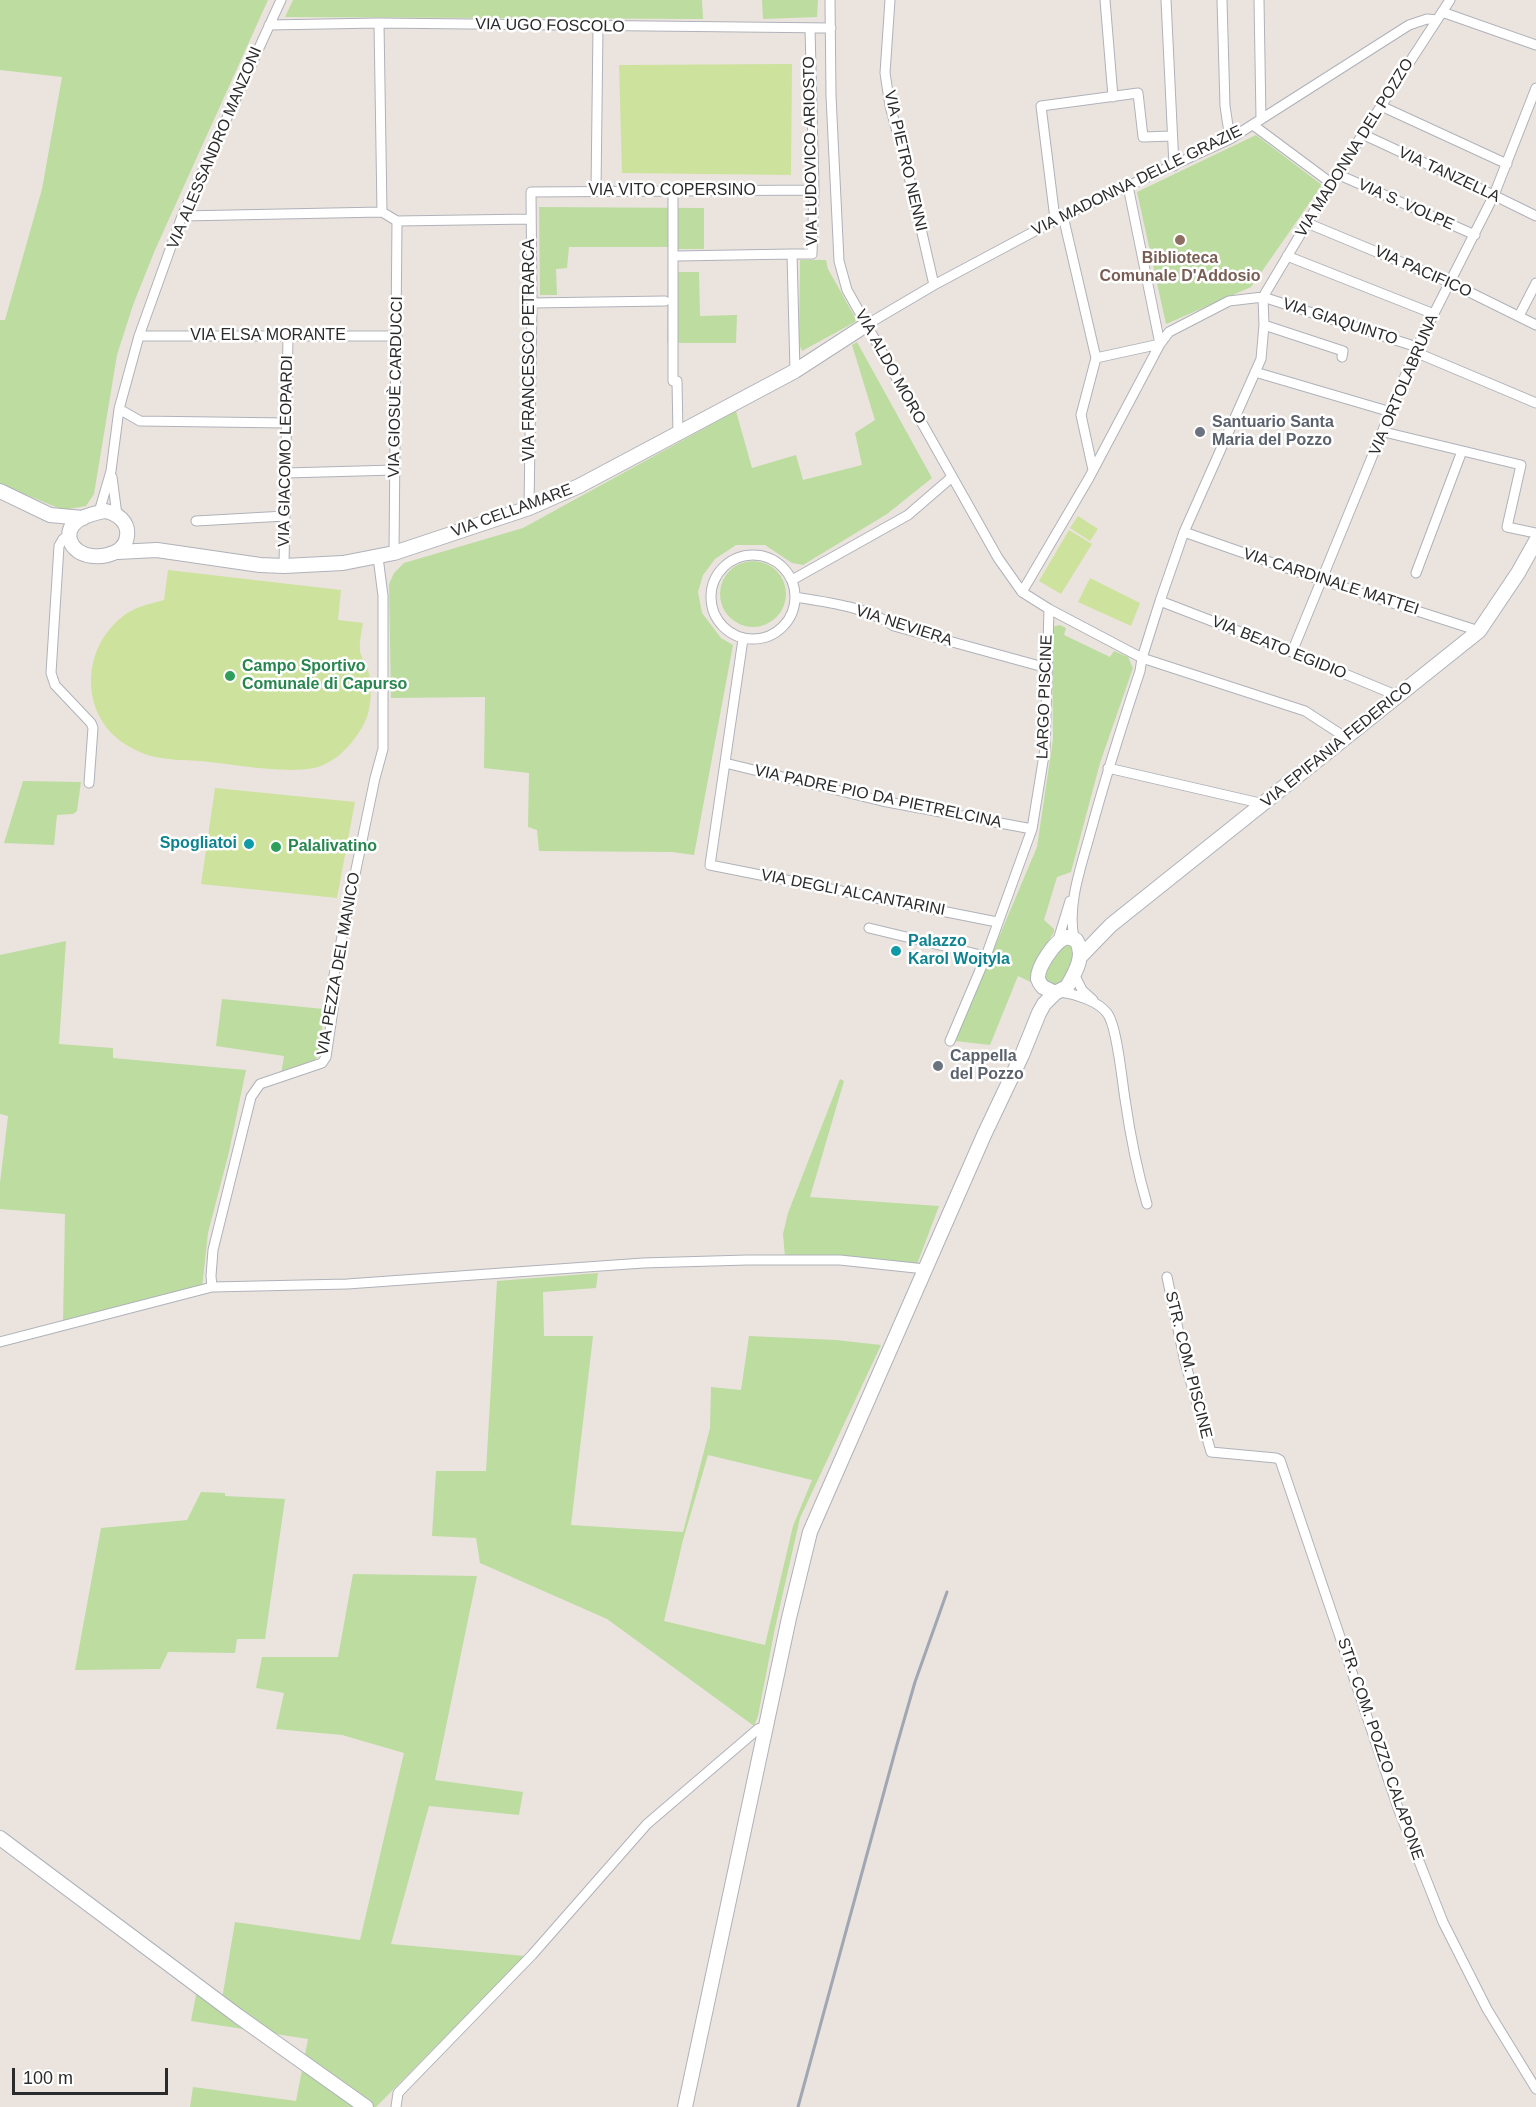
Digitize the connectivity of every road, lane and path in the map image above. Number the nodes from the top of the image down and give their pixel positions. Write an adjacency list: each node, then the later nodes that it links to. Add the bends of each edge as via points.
1 (280, 0): 11 (street, VIA ALESSANDRO MANZONI)
2 (830, 0): 14 (street, VIA ALDO MORO)
3 (890, 0): 47 (street, VIA PIETRO NENNI, via 885,73 890,106)
4 (1105, 0): 17 (street)
5 (1166, 0): 22 (street)
6 (1222, 0): 23 (street, via 1225,106)
7 (1259, 0): 19 (street)
8 (1450, 0): 9 (street, VIA MADONNA DEL POZZO)
9 (1440, 16): 15 (street); 18 (street, VIA MADONNA DEL POZZO); 19 (street, VIA MADONNA DELLE GRAZIE, via 1410,25)
10 (379, 23): 11 (street, VIA UGO FOSCOLO); 12 (street, VIA UGO FOSCOLO); 34 (street)
11 (268, 25): 35 (street, VIA ALESSANDRO MANZONI)
12 (598, 27): 13 (street, VIA UGO FOSCOLO); 31 (street)
13 (810, 28): 14 (street, VIA UGO FOSCOLO); 30 (street, VIA LUDOVICO ARIOSTO)
14 (831, 28): 53 (street, VIA ALDO MORO, via 839,261 847,290)
15 (1536, 45)
16 (1536, 88): 24 (street, VIA ORTOLABRUNA)
17 (1113, 97): 22 (street, via 1138,93 1143,137); 37 (street, via 1041,106)
18 (1381, 106): 21 (street, VIA MADONNA DEL POZZO); 24 (street)
19 (1262, 119): 20 (street, VIA MADONNA DELLE GRAZIE)
20 (1253, 125): 23 (street, VIA MADONNA DELLE GRAZIE); 27 (street)
21 (1362, 134): 26 (street, VIA MADONNA DEL POZZO); 33 (street, VIA TANZELLA)
22 (1172, 136): 25 (street)
23 (1230, 139): 25 (street, VIA MADONNA DELLE GRAZIE)
24 (1507, 164): 33 (street, VIA ORTOLABRUNA)
25 (1174, 166): 28 (street, VIA MADONNA DELLE GRAZIE)
26 (1336, 174): 27 (street, VIA MADONNA DEL POZZO); 41 (street, VIA S. VOLPE)
27 (1331, 183): 40 (street, VIA MADONNA DEL POZZO)
28 (1128, 186): 37 (street, VIA MADONNA DELLE GRAZIE); 59 (street)
29 (673, 190): 30 (street, VIA VITO COPERSINO); 31 (street, VIA VITO COPERSINO); 70 (street, via 673,381 677,381)
30 (814, 190): 42 (street, VIA LUDOVICO ARIOSTO, via 812,254)
31 (596, 191): 32 (street, VIA VITO COPERSINO)
32 (531, 192): 38 (street, VIA FRANCESCO PETRARCA)
33 (1494, 195): 36 (street, VIA TANZELLA); 41 (street, VIA ORTOLABRUNA)
34 (382, 212): 35 (street); 39 (street)
35 (182, 216): 56 (street, VIA ALESSANDRO MANZONI)
36 (1536, 216)
37 (1059, 218): 47 (street, VIA MADONNA DELLE GRAZIE); 62 (street)
38 (531, 219): 39 (street); 50 (street, VIA FRANCESCO PETRARCA)
39 (396, 221): 58 (street, VIA GIOSUÈ CARDUCCI)
40 (1307, 223): 44 (street, VIA MADONNA DEL POZZO); 45 (street, VIA PACIFICO)
41 (1475, 235): 45 (street, VIA ORTOLABRUNA)
42 (792, 254): 43 (street, VIA LUDOVICO ARIOSTO); 63 (street, VIA LUDOVICO ARIOSTO)
43 (677, 256)
44 (1287, 256): 48 (street, VIA MADONNA DEL POZZO); 51 (street)
45 (1451, 283): 51 (street, VIA ORTOLABRUNA); 52 (street, VIA PACIFICO)
46 (1536, 283): 52 (street)
47 (934, 285): 53 (street, VIA MADONNA DELLE GRAZIE)
48 (1263, 297): 55 (street); 59 (street, via 1229,301 1169,332); 60 (street, VIA GIAQUINTO)
49 (665, 301): 50 (street)
50 (532, 303): 78 (street, VIA FRANCESCO PETRARCA)
51 (1434, 314): 60 (street, VIA ORTOLABRUNA)
52 (1519, 316): 54 (street, VIA PACIFICO)
53 (866, 325): 63 (main road, VIA CELLAMARE); 76 (street, VIA ALDO MORO)
54 (1536, 325)
55 (1264, 326): 61 (street, via 1343,351); 64 (street)
56 (140, 336): 57 (street, VIA ELSA MORANTE); 66 (street, VIA ALESSANDRO MANZONI)
57 (288, 336): 58 (street, VIA ELSA MORANTE); 68 (street, VIA GIACOMO LEOPARDI)
58 (397, 336): 72 (street, VIA GIOSUÈ CARDUCCI)
59 (1160, 344): 62 (street); 73 (street)
60 (1416, 350): 65 (street, VIA GIAQUINTO); 67 (street, VIA ORTOLABRUNA)
61 (1342, 357)
62 (1096, 358): 73 (street, via 1081,415)
63 (795, 371): 70 (main road, VIA CELLAMARE)
64 (1256, 372): 67 (street); 86 (street)
65 (1536, 403)
66 (119, 408): 68 (street, via 140,421); 74 (street, VIA ALESSANDRO MANZONI)
67 (1391, 412): 69 (street, VIA ORTOLABRUNA)
68 (286, 423): 75 (street, VIA GIACOMO LEOPARDI)
69 (1384, 432): 71 (street); 97 (street, VIA ORTOLABRUNA)
70 (678, 433): 78 (main road, VIA CELLAMARE)
71 (1462, 451): 87 (street, via 1521,465 1507,527); 95 (street)
72 (395, 470): 75 (street); 92 (street, VIA GIOSUÈ CARDUCCI)
73 (1093, 470): 98 (street)
74 (111, 471): 79 (street, VIA ALESSANDRO MANZONI); 81 (street, VIA ALESSANDRO MANZONI)
75 (286, 473): 82 (street, VIA GIACOMO LEOPARDI)
76 (952, 477): 96 (street, via 908,515); 98 (street, VIA ALDO MORO)
77 (0, 491): 80 (main road)
78 (529, 508): 92 (main road, VIA CELLAMARE)
79 (99, 512): 81 (main road); 83 (main road)
80 (50, 514): 83 (main road); 88 (main road)
81 (117, 515): 85 (main road, VIA CELLAMARE)
82 (285, 516): 84 (street); 94 (street, VIA GIACOMO LEOPARDI)
83 (83, 518): 88 (main road, via 74,523)
84 (196, 521)
85 (127, 530): 90 (main road, VIA CELLAMARE); 91 (main road, via 125,542)
86 (1184, 532): 97 (street, VIA CARDINALE MATTEI); 100 (street)
87 (1536, 533)
88 (71, 541): 91 (main road, VIA CELLAMARE, via 78,551 87,554 105,556); 111 (street, via 63,539 58,546 51,673 55,685 93,728)
89 (1536, 541): 102 (main road, VIA EPIFANIA FEDERICO)
90 (157, 550): 91 (main road, VIA CELLAMARE); 94 (main road, VIA CELLAMARE)
91 (117, 552)
92 (394, 553): 93 (main road, VIA CELLAMARE)
93 (378, 557): 94 (main road, VIA CELLAMARE); 131 (street, VIA PEZZA DEL MANICO, via 383,596 383,749 332,984 334,1004 326,1057 322,1063 260,1084 251,1097 213,1250)
94 (284, 566)
95 (1416, 573)
96 (792, 580): 99 (street); 103 (street, via 784,568 759,555 744,555 720,570 710,596 712,611 730,633)
97 (1321, 580): 102 (street, VIA CARDINALE MATTEI); 104 (street, VIA ORTOLABRUNA)
98 (1022, 592): 101 (street, VIA ALDO MORO)
99 (795, 597): 103 (street, via 791,615 779,631 762,638); 106 (street, VIA NEVIERA, via 882,618 894,626)
100 (1160, 601): 104 (street, VIA BEATO EGIDIO); 105 (street)
101 (1049, 609): 105 (street, VIA ALDO MORO); 106 (street, LARGO PISCINE)
102 (1479, 631): 107 (main road, VIA EPIFANIA FEDERICO)
103 (743, 639): 109 (street)
104 (1292, 652): 107 (street, VIA BEATO EGIDIO)
105 (1142, 658): 108 (street, VIA ALDO MORO, via 1305,711); 110 (street)
106 (1047, 668): 113 (street, LARGO PISCINE, via 1045,749)
107 (1398, 696): 108 (main road, VIA EPIFANIA FEDERICO)
108 (1345, 738): 112 (main road, VIA EPIFANIA FEDERICO)
109 (725, 763): 113 (street, VIA PADRE PIO DA PIETRELCINA, via 882,801); 115 (street, VIA DEGLI ALCANTARINI, via 710,865)
110 (1108, 768): 112 (street); 114 (street)
111 (89, 783)
112 (1264, 804): 116 (main road, VIA EPIFANIA FEDERICO)
113 (1032, 829): 115 (street, LARGO PISCINE)
114 (1079, 877): 118 (street, via 1071,920); 119 (street)
115 (997, 922): 120 (street, LARGO PISCINE)
116 (1112, 925): 118 (main road, VIA EPIFANIA FEDERICO); 121 (main road, VIA EPIFANIA FEDERICO)
117 (869, 927): 120 (street)
118 (1075, 939): 119 (main road); 121 (main road)
119 (1058, 940): 123 (main road, via 1040,968)
120 (987, 956): 126 (street, LARGO PISCINE)
121 (1081, 956): 122 (main road)
122 (1074, 974): 124 (main road, via 1067,987); 125 (street, via 1082,990)
123 (1041, 984): 124 (main road, via 1048,991); 127 (main road)
124 (1058, 992): 125 (street, via 1073,993); 127 (main road, via 1044,1004)
125 (1096, 1004): 128 (street, via 1111,1020)
126 (950, 1041)
127 (1013, 1072): 129 (main road)
128 (1147, 1204)
129 (925, 1269): 131 (street, via 840,1260 747,1260 643,1263 347,1284); 134 (main road, via 810,1532)
130 (1167, 1277): 133 (street, STR. COM. PISCINE, via 1185,1362)
131 (212, 1287): 132 (street)
132 (0, 1342)
133 (1211, 1452): 136 (street, STR. COM. POZZO CALAPONE, via 1280,1460 1398,1808 1443,1922 1487,2009)
134 (766, 1726): 138 (street, via 647,1824 532,1955 398,2092); 139 (main road)
135 (0, 1838): 137 (main road)
136 (1536, 2089)
137 (360, 2105)
138 (396, 2107)
139 (685, 2107)

